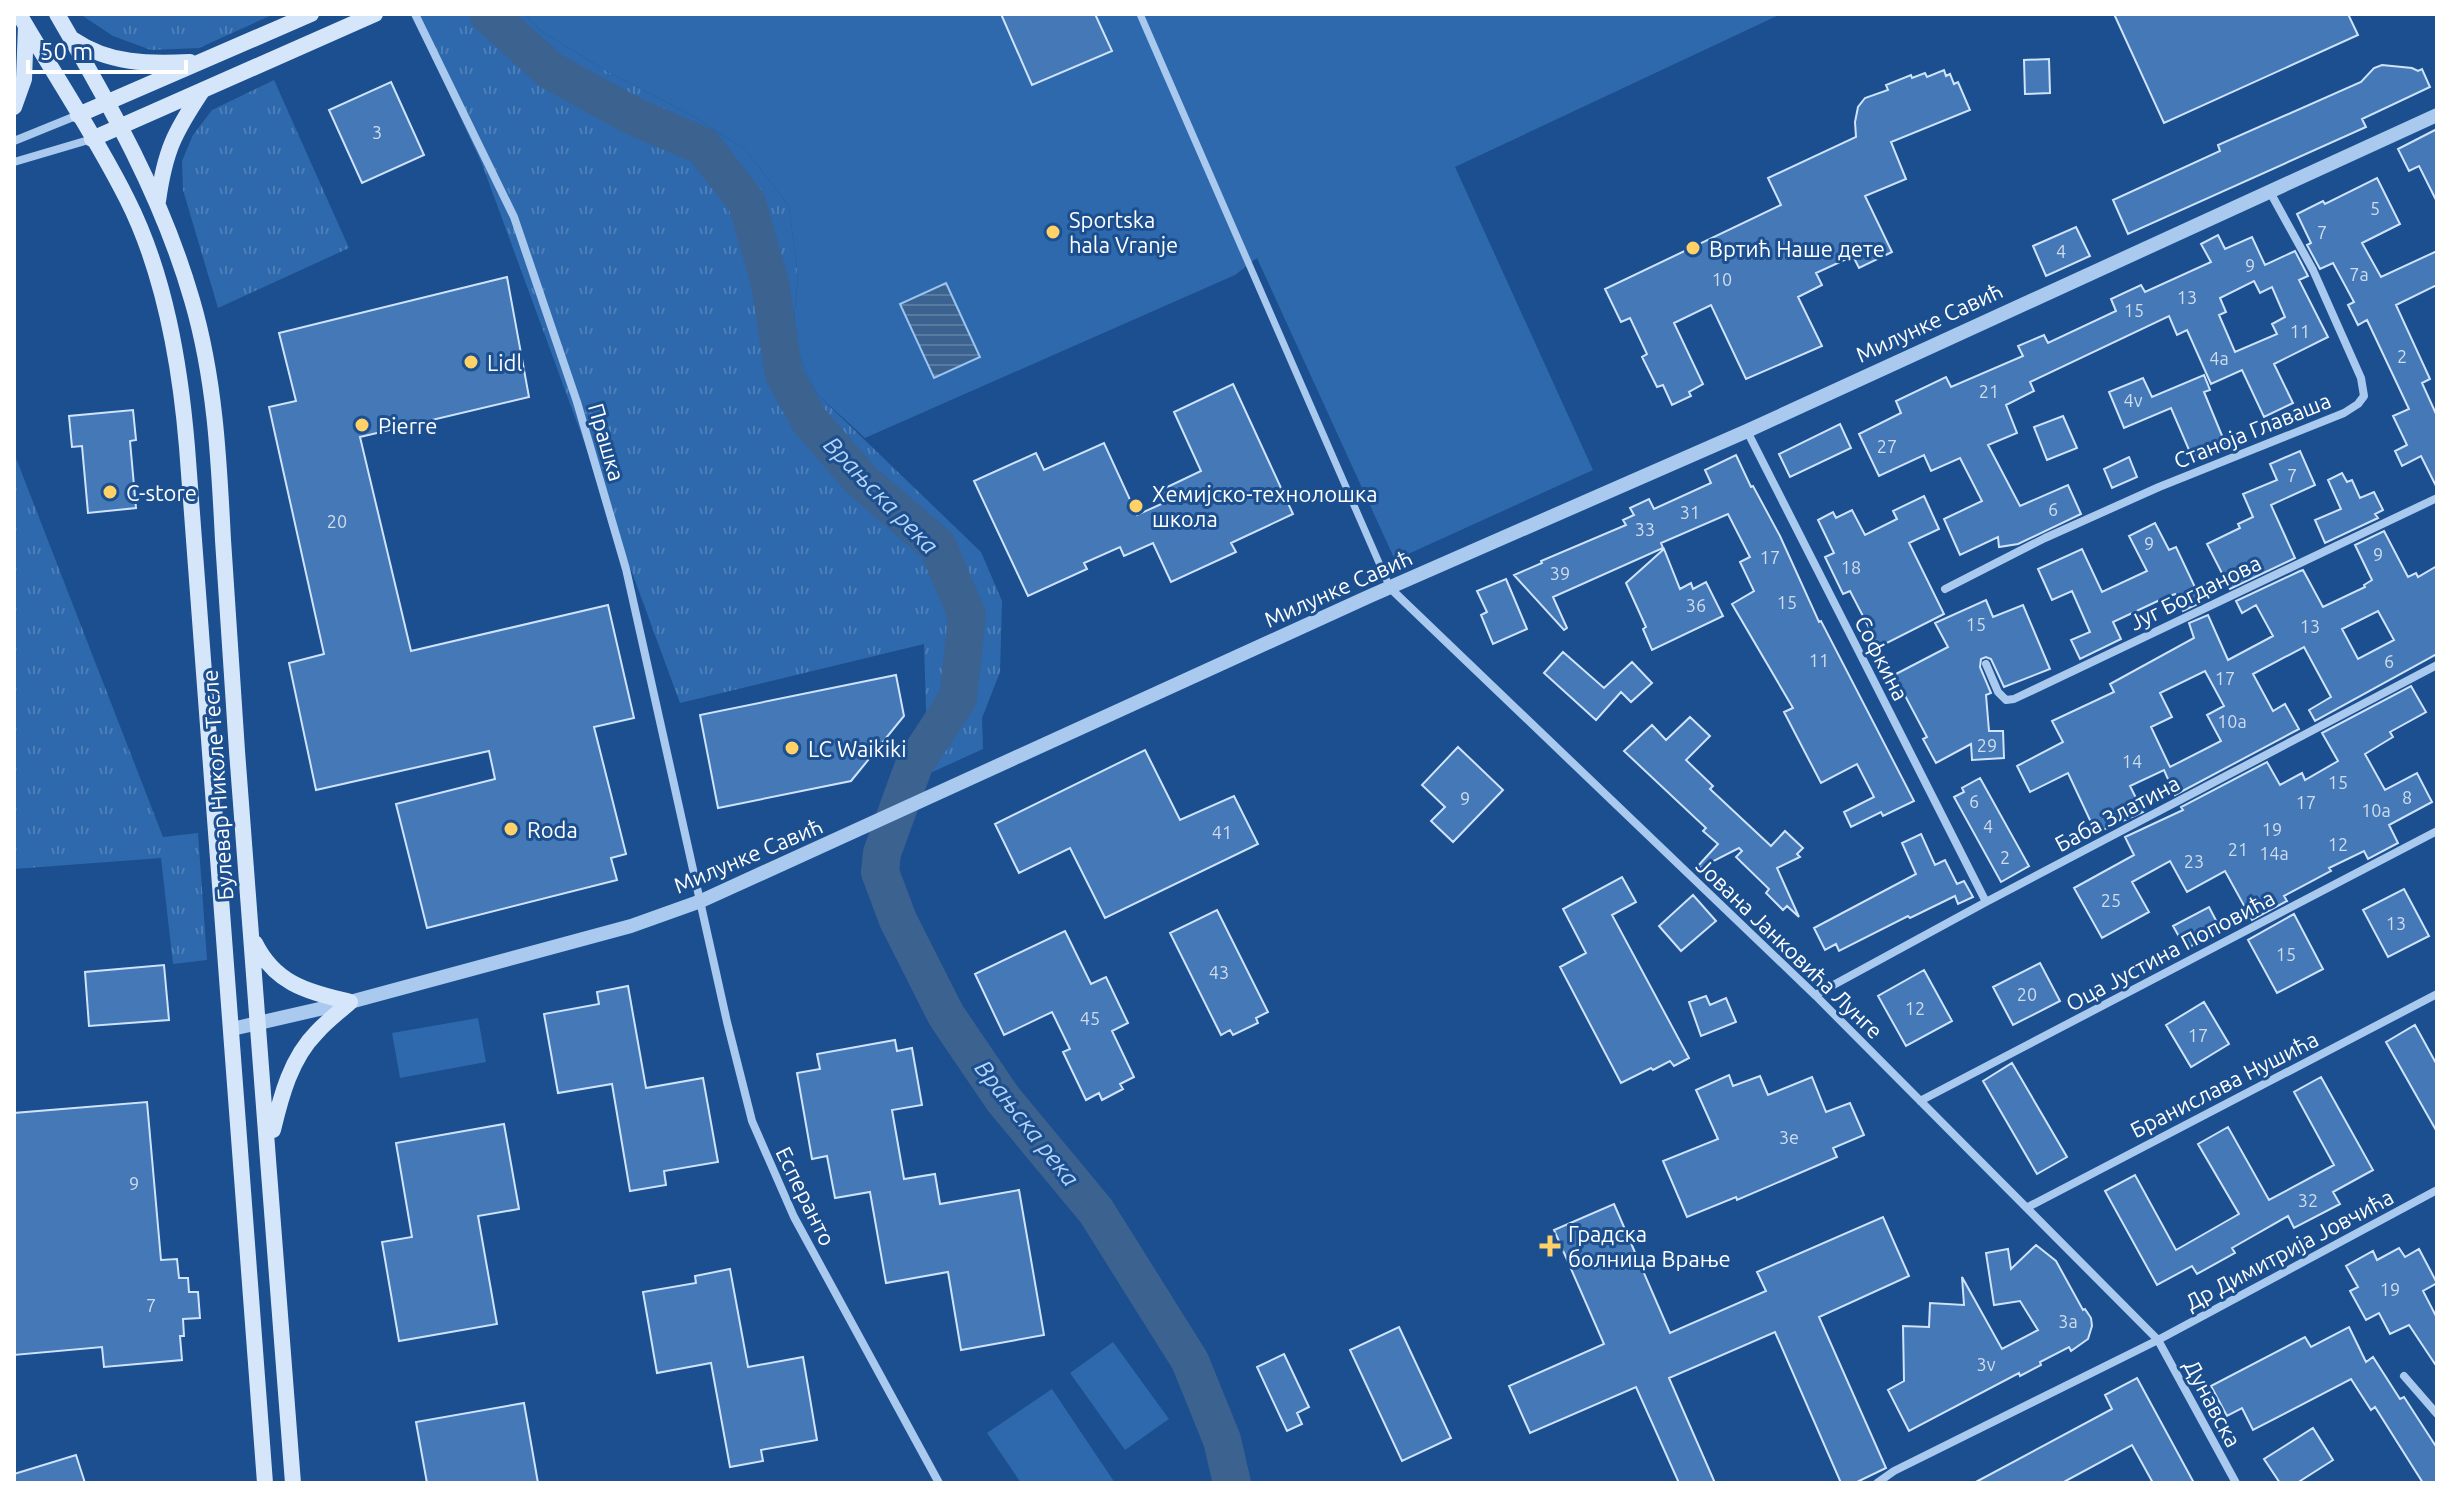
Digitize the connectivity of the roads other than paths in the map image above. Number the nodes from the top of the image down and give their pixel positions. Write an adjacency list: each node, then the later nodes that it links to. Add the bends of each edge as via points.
1 (57, 14): 7 (main road, Булевар Николе Тесле)
2 (311, 14): 8 (main road)
3 (375, 14): 9 (main road)
4 (415, 14): 27 (street, Прашка, via 514,217 573,390 626,569)
5 (1140, 14): 22 (street)
6 (22, 19): 11 (main road, via 24,79); 12 (main road, Булевар Николе Тесле)
7 (70, 37): 8 (main road, via 116,59); 10 (main road, Булевар Николе Тесле)
8 (203, 62): 10 (main road)
9 (203, 90): 14 (main road); 19 (main road, via 172,138)
10 (109, 102): 12 (main road); 14 (main road, Булевар Николе Тесле)
11 (14, 107)
12 (78, 115): 15 (main road, Булевар Николе Тесле); 16 (street)
13 (2437, 115): 18 (street, Милунке Савић)
14 (122, 126): 15 (main road); 19 (main road, Булевар Николе Тесле)
15 (92, 139): 17 (street); 34 (main road, Булевар Николе Тесле, via 142,233 179,381)
16 (14, 141)
17 (14, 162)
18 (2270, 192): 20 (street, Милунке Савић); 23 (street, Станоја Главаша, via 2313,270 2361,378 2364,396 2358,404 2045,538)
19 (157, 203): 29 (main road, Булевар Николе Тесле, via 194,304 211,382)
20 (1747, 431): 22 (street, Милунке Савић); 28 (street, Софкина)
21 (2437, 498): 24 (street, Југ Богданова, via 2014,699 2006,700 1998,692)
22 (1390, 588): 27 (street, Милунке Савић); 31 (street, Јована Јанковића Лунге)
23 (1945, 589)
24 (1986, 664)
25 (2437, 665): 28 (street, Баба Златина)
26 (2437, 831): 35 (street, Оца Јустина Поповића)
27 (701, 901): 32 (street, Милунке Савић, via 631,926); 44 (street, Есперанто, via 752,1121 794,1217)
28 (1986, 902): 31 (street, Баба Златина)
29 (250, 934): 32 (main road, via 265,964 301,990); 33 (main road, Булевар Николе Тесле)
30 (2437, 994): 38 (street, Бранислава Нушића)
31 (1815, 995): 35 (street, Јована Јанковића Лунге)
32 (350, 1002): 33 (street, Милунке Савић); 36 (main road, via 298,1057 282,1093)
33 (259, 1023): 34 (street, Милунке Савић); 36 (main road, Булевар Николе Тесле)
34 (232, 1029): 42 (main road, Булевар Николе Тесле)
35 (1920, 1101): 38 (street, Јована Јанковића Лунге)
36 (269, 1147): 43 (main road, Булевар Николе Тесле)
37 (2437, 1190): 39 (street, Др Димитрија Јовчића)
38 (2028, 1207): 39 (street, Јована Јанковића Лунге)
39 (2158, 1340): 45 (street, Др Димитрија Јовчића); 46 (street, Дунавска)
40 (2404, 1376): 41 (street)
41 (2437, 1414)
42 (265, 1483)
43 (293, 1483)
44 (939, 1483)
45 (1877, 1483)
46 (2236, 1483)

